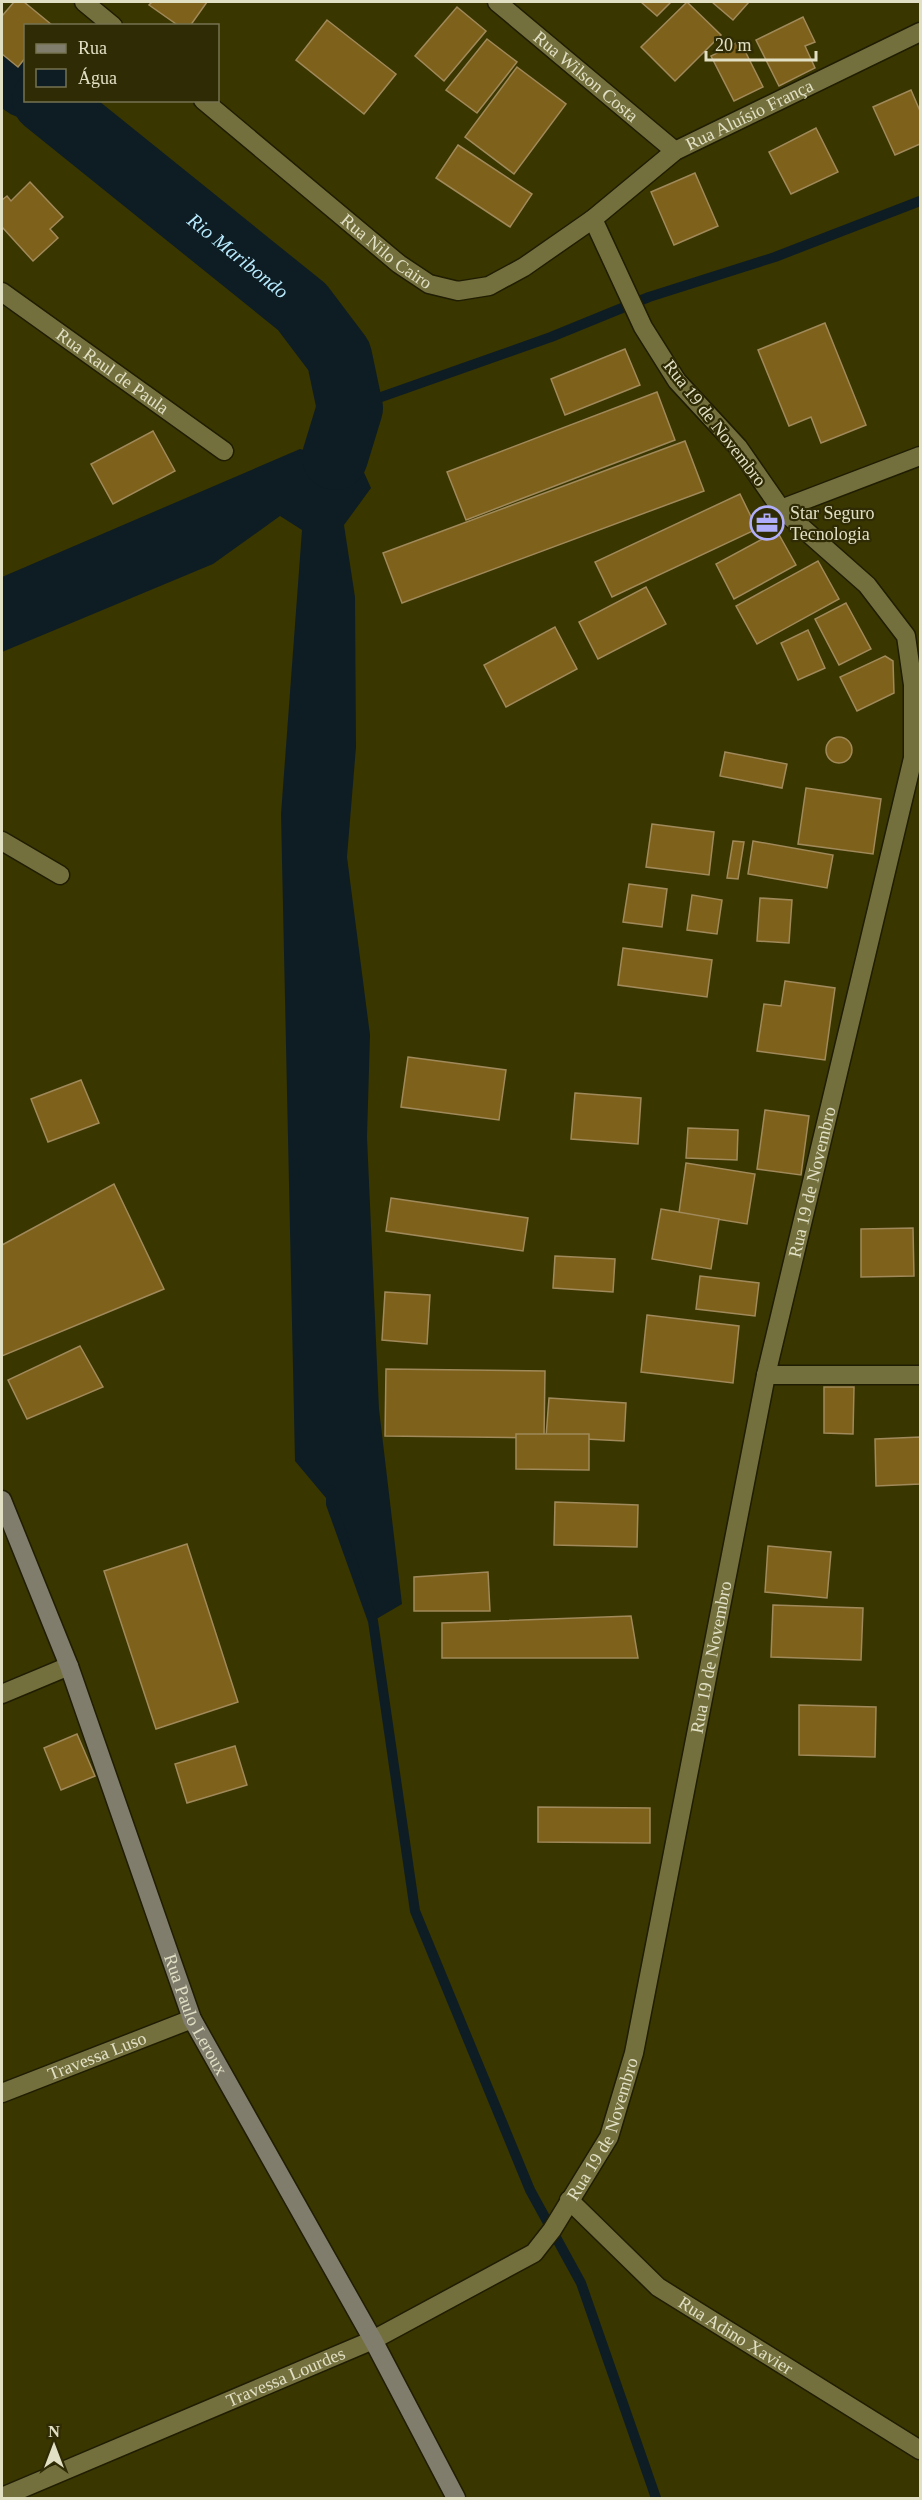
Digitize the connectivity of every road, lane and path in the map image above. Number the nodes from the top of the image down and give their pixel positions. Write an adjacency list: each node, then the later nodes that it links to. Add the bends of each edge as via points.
1 (84, 2): 3 (street)
2 (496, 2): 6 (street, Rua Wilson Costa)
3 (111, 24)
4 (921, 32): 6 (street, Rua Aluísio França)
5 (205, 102): 7 (street, Rua Nilo Cairo, via 399,264 429,284 458,291 489,286)
6 (675, 151): 7 (street, Rua Aluísio França)
7 (593, 219): 11 (street, Rua 19 de Novembro, via 643,327 678,381 738,447)
8 (2, 292): 9 (street, Rua Raul de Paula)
9 (224, 451)
10 (921, 456): 11 (street)
11 (781, 509): 12 (street, Rua 19 de Novembro, via 867,585)
12 (913, 639): 13 (street, Rua 19 de Novembro)
13 (917, 757): 16 (street, Rua 19 de Novembro)
14 (2, 841): 15 (street)
15 (60, 875)
16 (766, 1375): 17 (street); 23 (street, Rua 19 de Novembro, via 634,2053 609,2137)
17 (921, 1375)
18 (2, 1500): 19 (street, Rua Paulo Leroux)
19 (69, 1666): 20 (street); 21 (street, Rua Paulo Leroux)
20 (2, 1695)
21 (192, 2019): 22 (street, Travessa Luso); 25 (street, Rua Paulo Leroux)
22 (2, 2093)
23 (569, 2200): 24 (street, Rua 19 de Novembro); 26 (street, Rua Adino Xavier, via 658,2287)
24 (552, 2230): 25 (street, Travessa Lourdes, via 534,2253)
25 (373, 2340): 27 (street, Travessa Lourdes); 28 (street, Rua Paulo Leroux)
26 (921, 2450)
27 (2, 2497)
28 (456, 2499)

